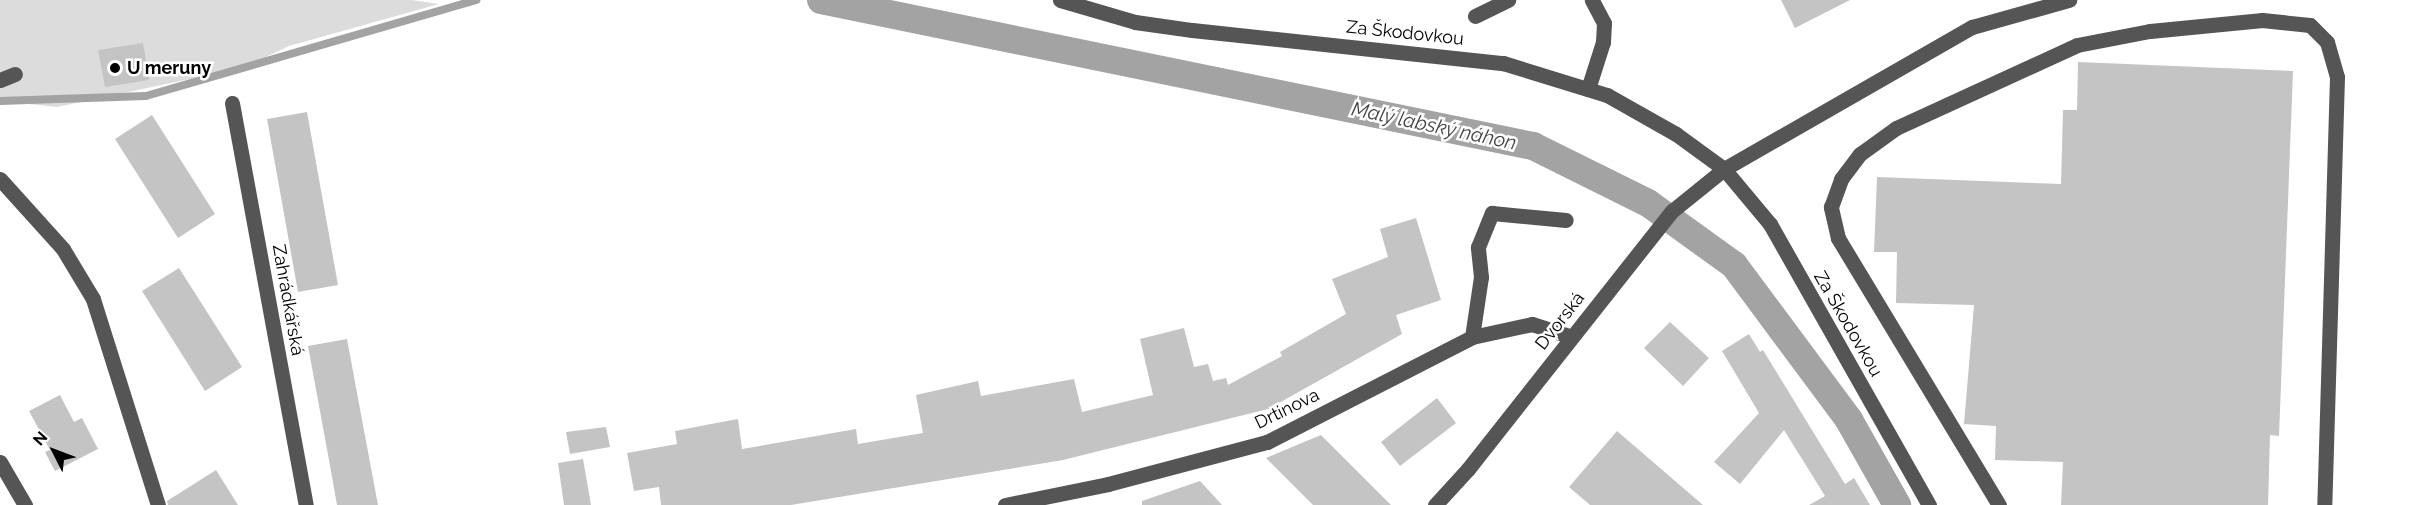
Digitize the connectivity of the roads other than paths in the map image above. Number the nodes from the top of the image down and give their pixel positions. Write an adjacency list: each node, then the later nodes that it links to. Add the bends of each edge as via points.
1 (1060, 0): 8 (street, Za Škodovkou, via 1135,22 1503,63)
2 (1508, 0): 5 (street)
3 (1592, 0): 8 (street, via 1604,23 1603,42)
4 (2069, 0): 10 (street, via 1972,27)
5 (1475, 16)
6 (15, 74): 7 (street)
7 (0, 80)
8 (1588, 89): 10 (street, Za Škodovkou, via 1607,95 1676,134)
9 (232, 103): 18 (street, Zahrádkářská)
10 (1724, 169): 14 (street, Dvorská, via 1672,211); 21 (street, Za Škodovkou, via 1770,224)
11 (0, 179): 17 (street, via 63,249 93,299)
12 (1566, 220): 13 (street, via 1492,213 1478,247 1481,277)
13 (1472, 337): 14 (street, Drtinova, via 1532,324); 19 (street, Drtinova, via 1267,442 1108,484)
14 (1572, 337): 20 (street, Dvorská)
15 (0, 461): 16 (street)
16 (25, 505)
17 (158, 505)
18 (306, 505)
19 (1005, 505)
20 (1435, 505)
21 (1929, 505)
22 (1999, 505): 23 (street, via 1838,238 1831,207 1841,178 1860,154 1896,128 2077,45 2150,31 2262,20 2310,25 2327,42 2337,77)
23 (2324, 505)

